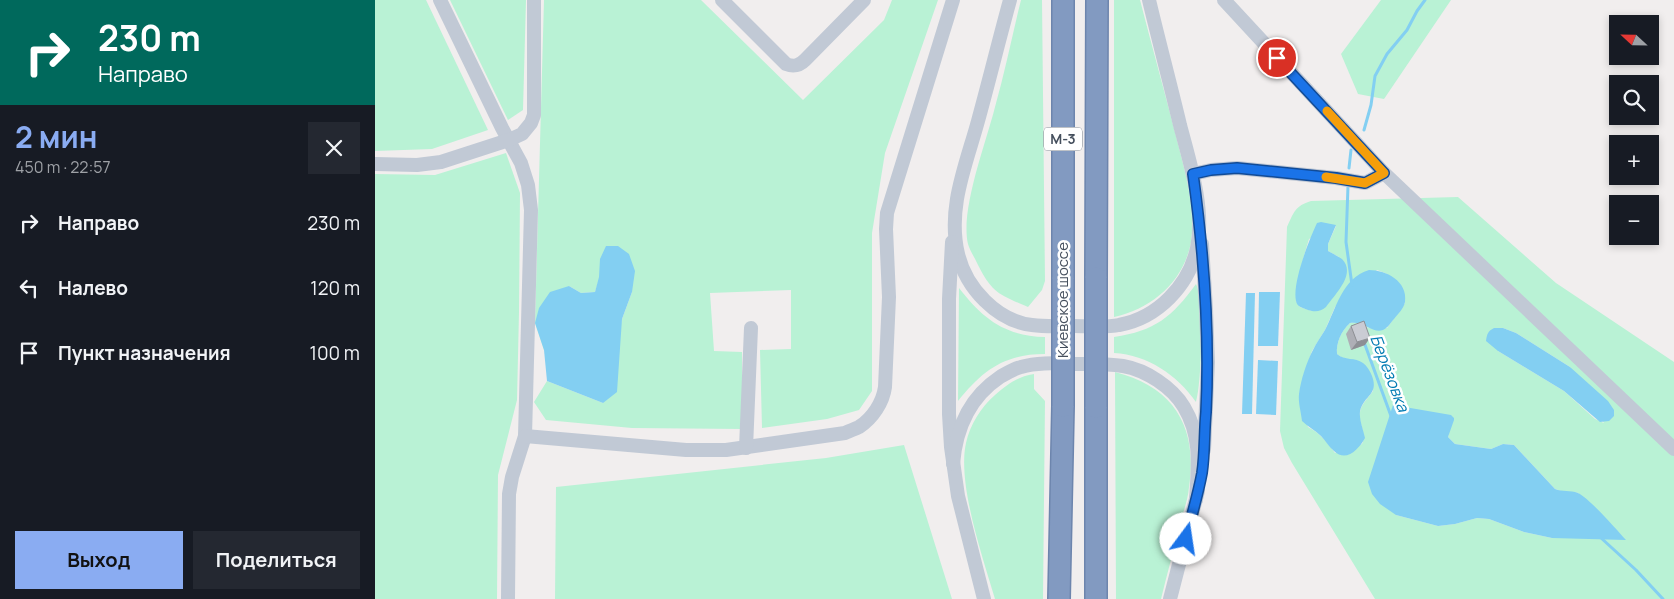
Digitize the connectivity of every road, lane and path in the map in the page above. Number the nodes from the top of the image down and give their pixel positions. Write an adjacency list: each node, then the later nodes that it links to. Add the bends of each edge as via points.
1 (440, 0): 11 (street)
2 (535, 0): 11 (street, via 534,116 522,134)
3 (722, 0): 4 (street, via 786,64 793,66 805,60)
4 (864, 0)
5 (953, 0): 19 (street, via 887,214 889,298 882,400 860,426 845,433)
6 (1010, 0): 16 (street, via 959,187)
7 (1063, 0): 25 (highway, Киевское шоссе / М-3, bridge, via 1063,406)
8 (1097, 0): 26 (highway, М-3, bridge)
9 (1149, 0): 14 (street)
10 (1224, 0): 13 (street)
11 (509, 140): 12 (street, via 441,162); 18 (street, via 528,185 531,210)
12 (375, 164)
13 (1384, 173): 14 (street, via 1365,183 1237,168); 20 (street)
14 (1193, 174): 15 (street)
15 (1200, 224): 16 (street, via 1193,264 1177,290 1149,314 1115,326 1029,325 998,311 983,299 967,278 959,258); 22 (street, via 1208,362 1204,455)
16 (954, 226): 21 (street, via 950,264 949,414)
17 (751, 328): 19 (street)
18 (525, 436): 19 (street, via 686,450); 23 (street, via 509,494)
19 (746, 448)
20 (1674, 449)
21 (953, 464): 22 (street, via 958,433 978,396 994,381 1020,367 1038,364 1112,364 1148,375 1164,385 1184,407 1198,446); 24 (street, via 959,505)
22 (1196, 500): 27 (street)
23 (508, 599)
24 (983, 599)
25 (1059, 599)
26 (1095, 599)
27 (1170, 599)

